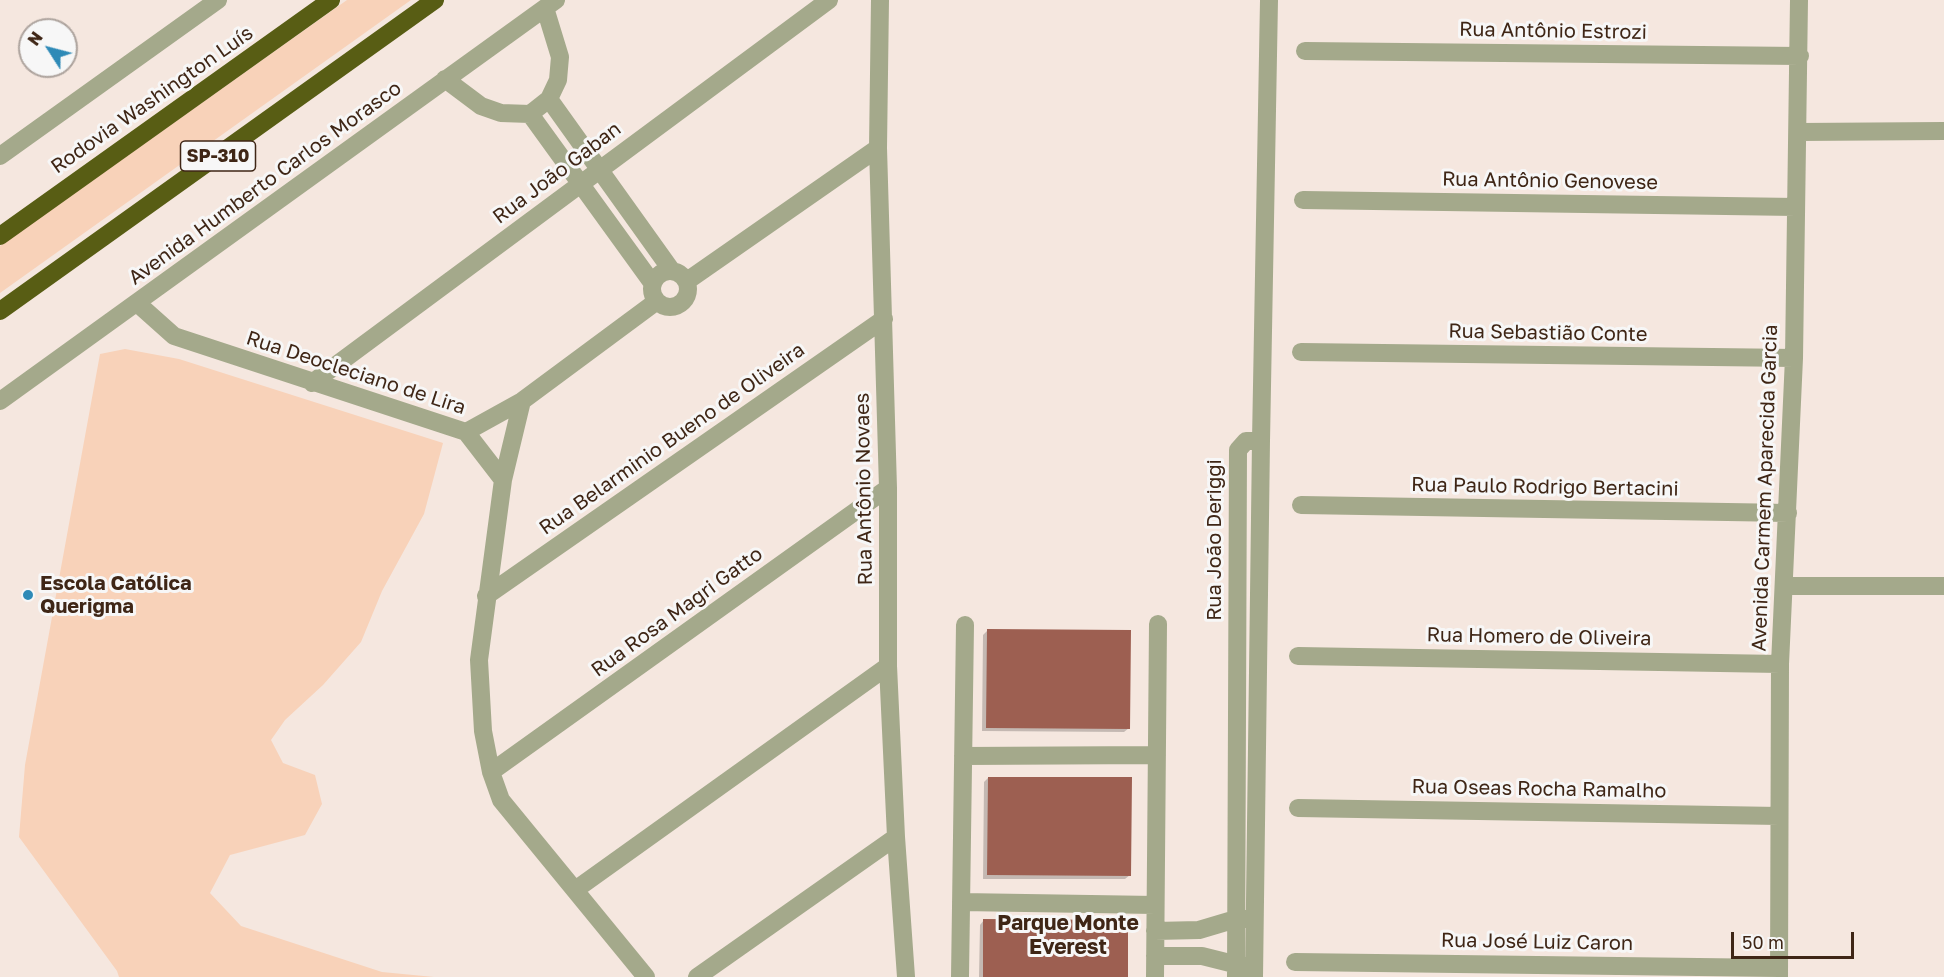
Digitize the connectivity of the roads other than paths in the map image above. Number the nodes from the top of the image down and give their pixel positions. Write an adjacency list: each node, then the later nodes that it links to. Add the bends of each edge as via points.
1 (218, 0): 17 (street)
2 (331, 0): 22 (highway, Rodovia Washington Luís / SP-310)
3 (435, 0): 26 (highway, SP-310)
4 (829, 0): 18 (street, Rua João Gaban)
5 (880, 0): 16 (street, Rua Antônio Novaes)
6 (1269, 0): 55 (street, via 1261,441)
7 (1799, 0): 10 (street, Avenida Carmem Aparecida Garcia)
8 (550, 4): 11 (street, Avenida Humberto Carlos Morasco); 12 (street, via 560,57 558,80)
9 (1305, 51): 10 (street, Rua Antônio Estrozi)
10 (1800, 56): 15 (street, Avenida Carmem Aparecida Garcia)
11 (445, 79): 13 (street, via 481,106 501,113); 25 (street, Avenida Humberto Carlos Morasco)
12 (549, 99): 13 (street); 18 (street)
13 (530, 114): 19 (street)
14 (1944, 131): 15 (street)
15 (1799, 132): 21 (street, Avenida Carmem Aparecida Garcia)
16 (878, 148): 23 (street); 27 (street, Rua Antônio Novaes)
17 (0, 156)
18 (599, 170): 19 (street, Rua João Gaban); 23 (street)
19 (579, 184): 24 (street); 30 (street, Rua João Gaban)
20 (1303, 200): 21 (street, Rua Antônio Genovese)
21 (1796, 207): 29 (street, Avenida Carmem Aparecida Garcia)
22 (0, 236)
23 (680, 276): 24 (street, via 660,274); 24 (street, via 688,293 681,303 669,307)
24 (655, 293): 32 (street)
25 (137, 303): 30 (street, Rua Deocleciano de Lira, via 174,336); 31 (street, Avenida Humberto Carlos Morasco)
26 (0, 311)
27 (884, 319): 35 (street, Rua Antônio Novaes); 40 (street, Rua Belarminio Bueno de Oliveira)
28 (1301, 352): 29 (street, Rua Sebastião Conte)
29 (1794, 358): 37 (street, Avenida Carmem Aparecida Garcia)
30 (312, 383): 33 (street, Rua Deocleciano de Lira)
31 (0, 401)
32 (522, 401): 33 (street); 34 (street)
33 (466, 432): 34 (street, Rua Deocleciano de Lira)
34 (502, 480): 40 (street)
35 (888, 488): 45 (street, Rua Antônio Novaes); 48 (street, Rua Rosa Magri Gatto)
36 (1301, 505): 37 (street, Rua Paulo Rodrigo Bertacini)
37 (1788, 513): 38 (street, Avenida Carmem Aparecida Garcia)
38 (1785, 586): 39 (street); 44 (street, Avenida Carmem Aparecida Garcia)
39 (1944, 586)
40 (486, 596): 48 (street, via 479,660 483,731)
41 (1158, 624): 47 (street)
42 (965, 625): 46 (street)
43 (1298, 656): 44 (street, Rua Homero de Oliveira)
44 (1780, 664): 50 (street, Avenida Carmem Aparecida Garcia)
45 (888, 666): 51 (street, Rua Antônio Novaes); 52 (street)
46 (963, 756): 47 (street); 53 (street)
47 (1157, 756): 54 (street)
48 (491, 772): 52 (street, via 501,800)
49 (1298, 808): 50 (street, Rua Oseas Rocha Ramalho)
50 (1779, 816): 60 (street, Avenida Carmem Aparecida Garcia)
51 (896, 837): 62 (street); 63 (street, Rua Antônio Novaes)
52 (575, 890): 61 (street)
53 (961, 902): 54 (street); 64 (street)
54 (1155, 905): 56 (street)
55 (1246, 919): 56 (street, via 1199,930); 59 (street)
56 (1155, 930): 57 (street)
57 (1155, 956): 59 (street, via 1202,956); 65 (street)
58 (1295, 962): 60 (street, Rua José Luiz Caron)
59 (1245, 972)
60 (1779, 972)
61 (646, 977)
62 (697, 977)
63 (906, 977)
64 (960, 977)
65 (1155, 977)

